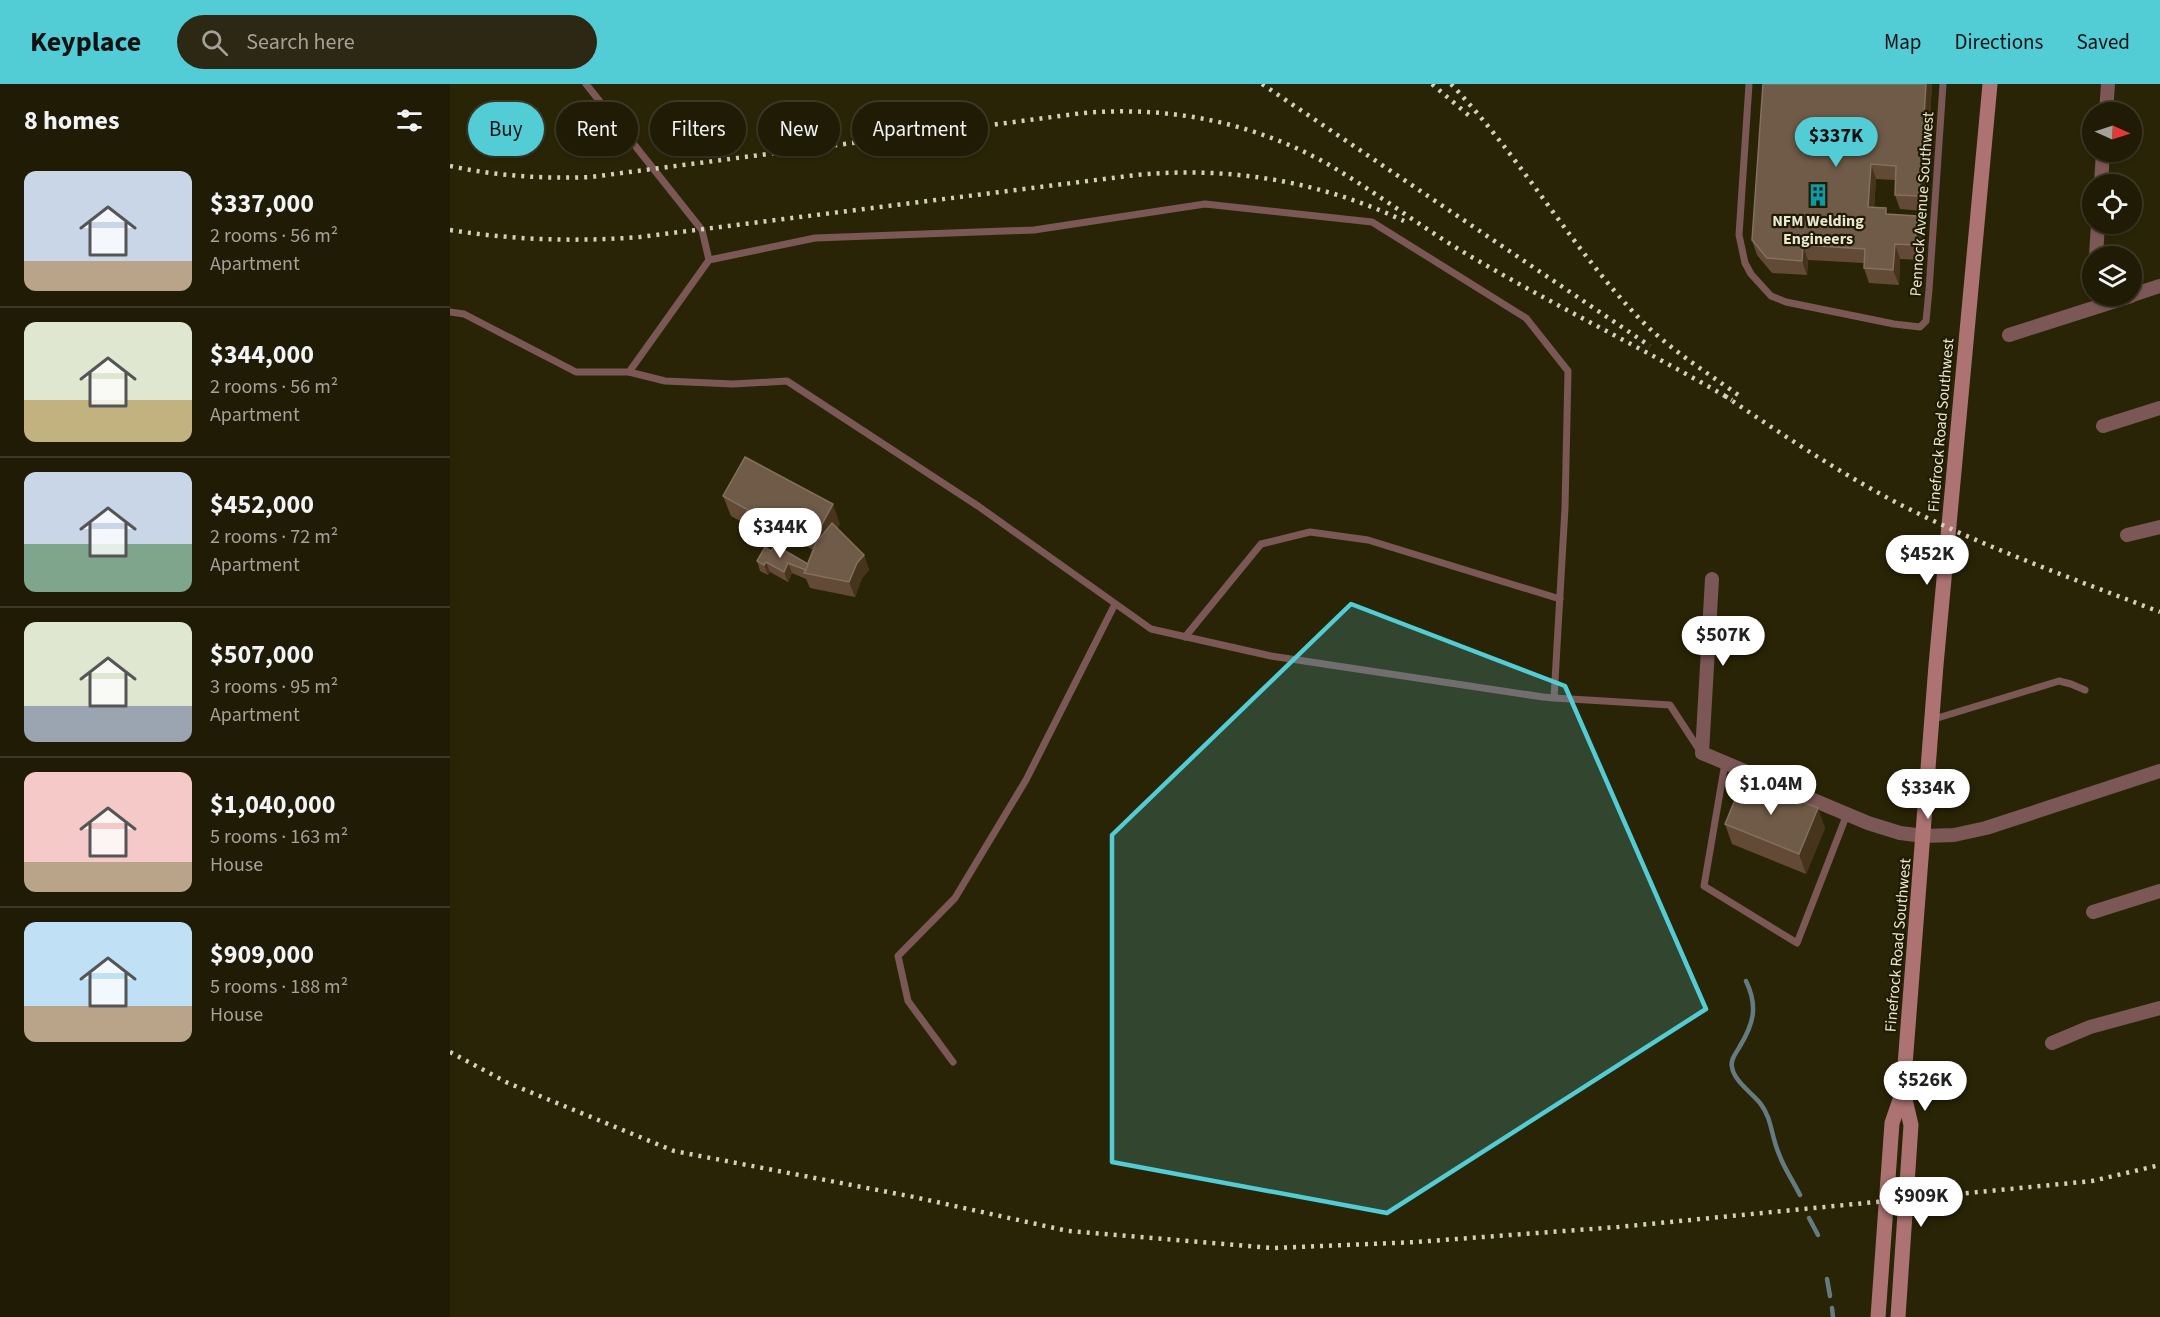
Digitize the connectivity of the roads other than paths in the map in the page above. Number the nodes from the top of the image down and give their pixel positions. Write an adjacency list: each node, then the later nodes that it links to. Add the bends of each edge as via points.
1 (586, 84): 7 (lane, via 702,230)
2 (1749, 84): 3 (lane, Pennock Avenue Southwest, via 1739,235 1750,274 1771,296 1786,302 1920,327 1926,321 1929,290)
3 (1943, 84)
4 (1990, 84): 24 (main road, Finefrock Road Southwest)
5 (2108, 84): 6 (street)
6 (2107, 102)
7 (709, 260): 13 (lane); 19 (lane, via 815,238 1034,230 1205,204 1372,222 1526,318 1568,371)
8 (2160, 286): 9 (street)
9 (2142, 292)
10 (2082, 306): 12 (street)
11 (450, 312): 13 (lane, via 464,314 576,372)
12 (2009, 334)
13 (629, 372): 20 (lane, via 665,381 787,381 978,506)
14 (2160, 408): 15 (street)
15 (2103, 426)
16 (2160, 527): 17 (street)
17 (2127, 535)
18 (1712, 579): 25 (street)
19 (1560, 599): 21 (lane, via 1368,540 1310,532 1261,544); 23 (lane)
20 (1115, 604): 21 (lane, via 1151,629); 34 (lane, via 1026,780 955,898 898,956 908,1001)
21 (1185, 637): 23 (lane, via 1271,656)
22 (2085, 690): 24 (lane, via 2059,681)
23 (1554, 698): 25 (lane, via 1670,705)
24 (1932, 720): 29 (main road, Finefrock Road Southwest)
25 (1702, 753): 26 (street)
26 (1725, 763): 28 (street); 28 (lane, via 1704,886 1797,943)
27 (2160, 771): 29 (street, via 1986,828)
28 (1847, 814): 29 (street, via 1889,830)
29 (1923, 836): 35 (main road, Finefrock Road Southwest)
30 (2160, 891): 31 (street)
31 (2093, 912)
32 (2160, 1008): 33 (street)
33 (2052, 1042)
34 (953, 1062)
35 (1903, 1092): 36 (main road, Finefrock Road Southwest, via 1890,1138); 37 (main road, Finefrock Road Southwest, via 1911,1136)
36 (1878, 1317)
37 (1898, 1317)

